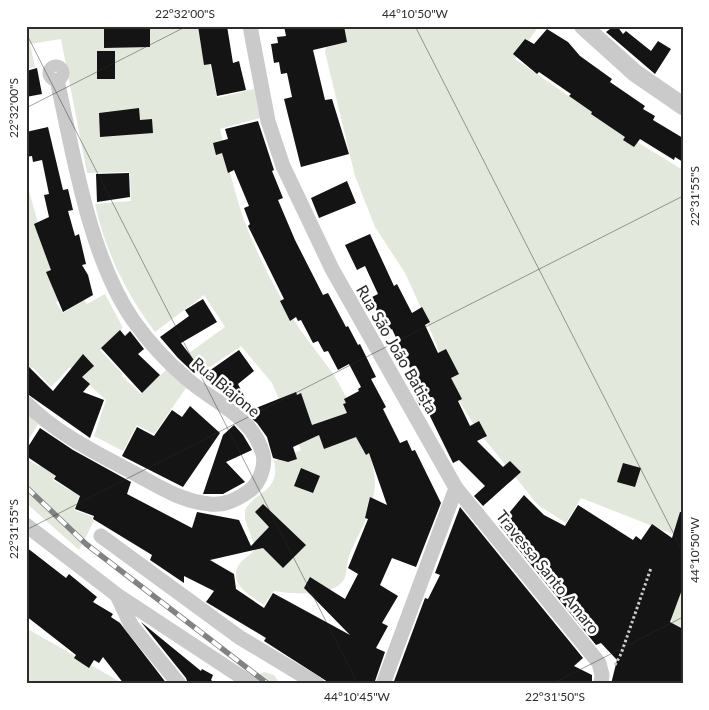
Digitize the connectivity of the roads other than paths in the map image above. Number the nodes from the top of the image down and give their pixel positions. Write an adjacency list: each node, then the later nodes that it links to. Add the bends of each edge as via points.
1 (250, 26): 6 (street, Rua São João Batista, via 268,121 283,166 332,269)
2 (583, 26): 4 (street, via 635,72)
3 (57, 80): 5 (street, Rua Biajone, via 92,224 114,287 133,320 172,364 248,427 263,455 261,475 252,489 229,502 214,505 188,500 83,446)
4 (683, 106)
5 (26, 403)
6 (456, 488): 10 (street, Travessa Santo Amaro, via 591,652 602,669); 14 (street)
7 (26, 525): 9 (street)
8 (101, 536): 13 (street, via 239,637)
9 (117, 595): 11 (street, via 131,625); 12 (street)
10 (601, 682)
11 (179, 684)
12 (252, 684)
13 (317, 684)
14 (383, 684)

